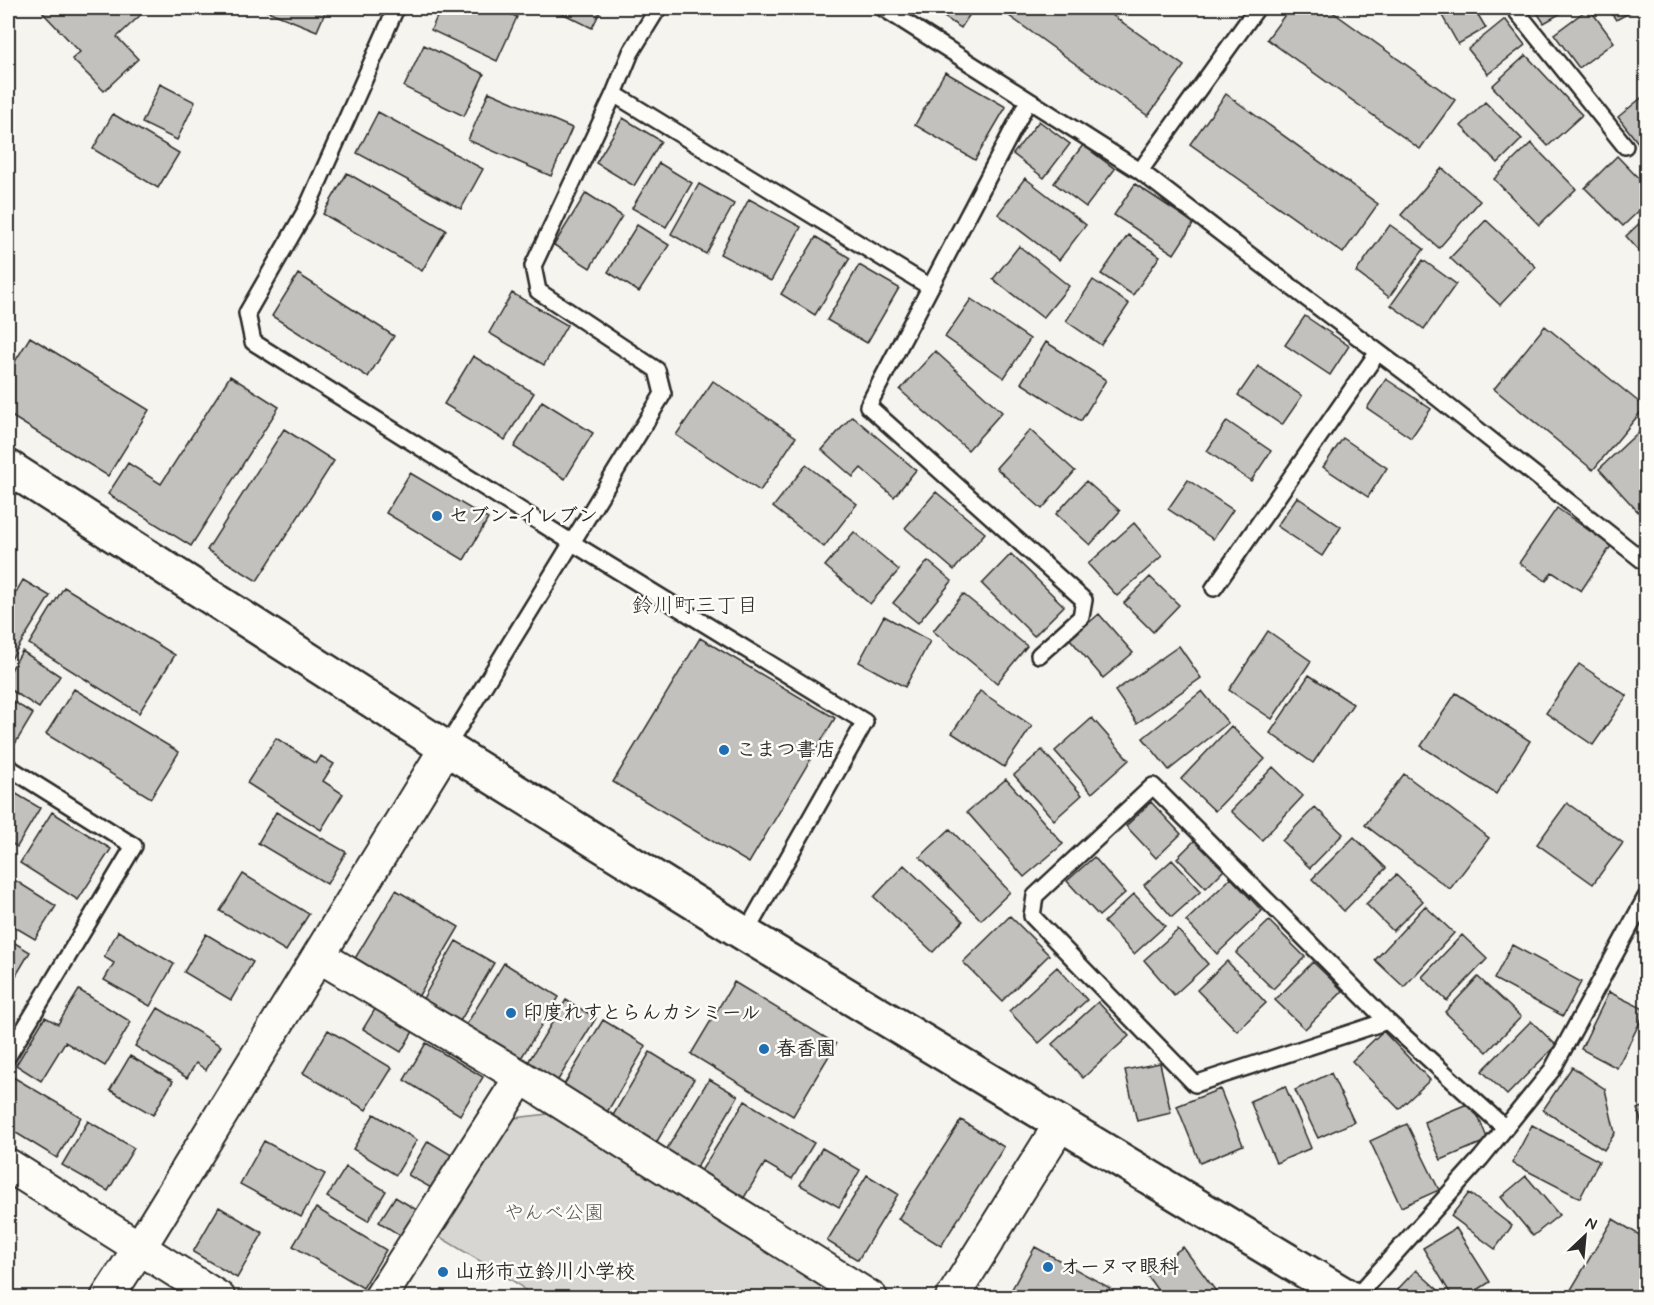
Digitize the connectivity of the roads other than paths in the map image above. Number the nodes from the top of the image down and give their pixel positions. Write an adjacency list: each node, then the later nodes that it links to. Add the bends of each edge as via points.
1 (396, 8): 13 (lane, via 306,210 247,313 253,342)
2 (658, 8): 6 (lane, via 631,52)
3 (883, 8): 7 (lane)
4 (1257, 8): 9 (lane)
5 (1514, 8): 8 (lane)
6 (614, 94): 10 (lane); 13 (lane, via 533,266 538,291 657,370 663,394)
7 (1028, 101): 9 (lane); 10 (lane)
8 (1625, 146)
9 (1140, 171): 11 (lane)
10 (930, 287): 16 (lane, via 868,406 1084,600 1081,617)
11 (1378, 352): 14 (lane); 15 (lane)
12 (8, 467): 17 (street)
13 (571, 542): 17 (lane); 20 (lane, via 865,722)
14 (1647, 563)
15 (1214, 588)
16 (1039, 655)
17 (446, 748): 20 (street); 21 (street)
18 (8, 767): 23 (lane, via 134,846)
19 (1647, 897): 26 (lane, via 1552,1070)
20 (745, 934): 25 (street)
21 (319, 956): 24 (street); 28 (street)
22 (1387, 1021): 22 (lane, via 1195,1084 1032,916 1035,896 1153,786); 26 (lane)
23 (8, 1056)
24 (520, 1077): 31 (street); 32 (street)
25 (1061, 1123): 33 (street); 34 (street)
26 (1505, 1128): 35 (lane)
27 (8, 1165): 28 (street)
28 (140, 1247): 29 (street); 30 (street)
29 (107, 1298)
30 (219, 1298)
31 (381, 1298)
32 (871, 1298)
33 (952, 1298)
34 (1350, 1298)
35 (1355, 1298)

